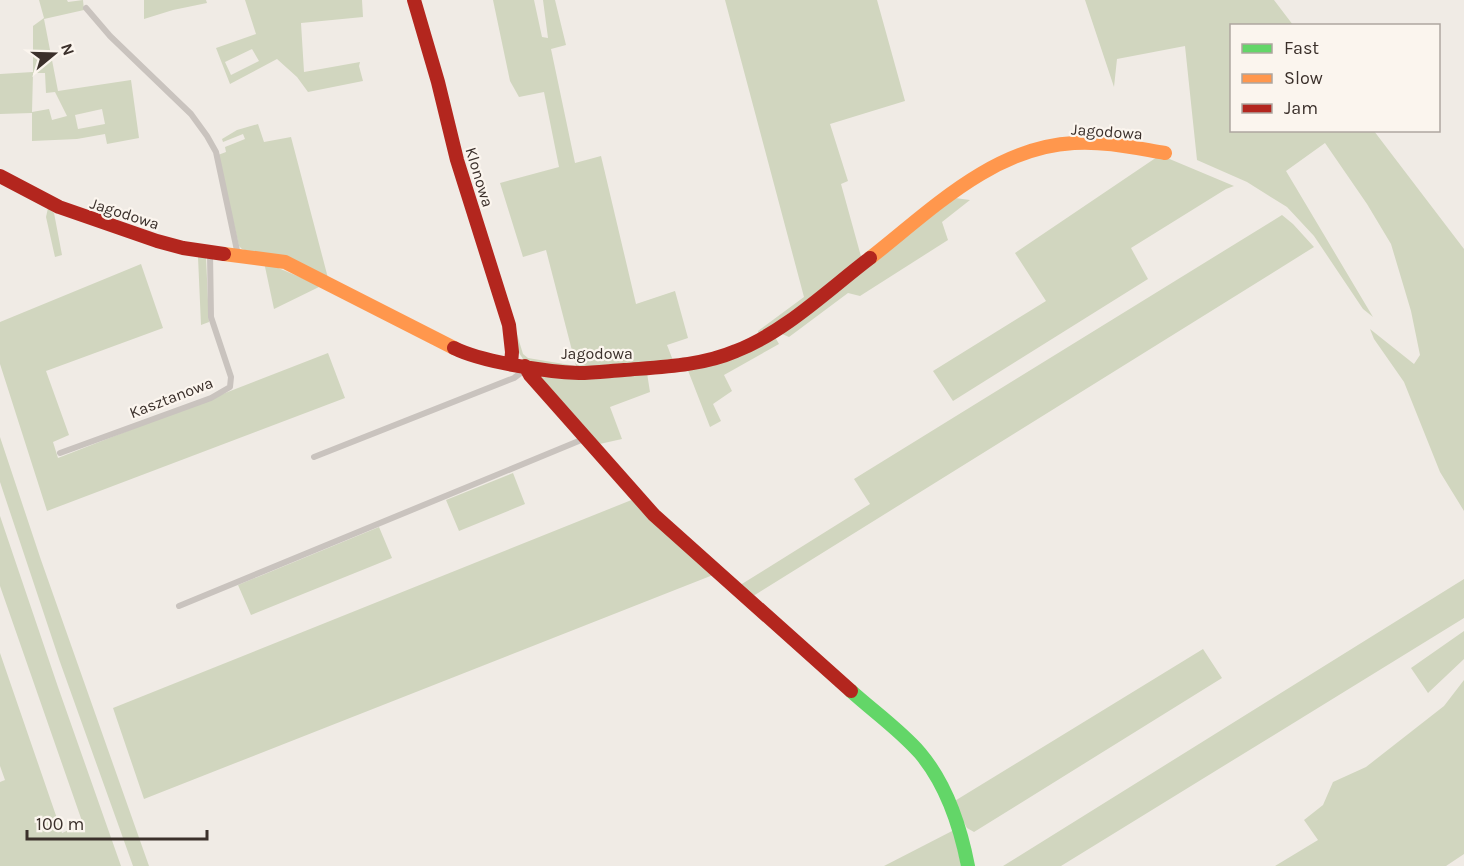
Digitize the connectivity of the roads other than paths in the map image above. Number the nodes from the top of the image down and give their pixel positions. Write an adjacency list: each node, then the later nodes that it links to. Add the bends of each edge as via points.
1 (414, 0): 7 (street, Klonowa, via 457,160 509,326 512,352)
2 (86, 8): 6 (lane, via 192,114 207,136 216,152)
3 (1165, 153): 7 (street, Jagodowa, via 1081,143 1043,147 1015,156 966,184 771,334 714,359 666,368 597,373)
4 (0, 176): 5 (street, Jagodowa, via 72,213 157,241)
5 (210, 253): 6 (street, Jagodowa); 9 (lane, Kasztanowa, via 211,317 231,377 230,387 210,398)
6 (238, 255): 7 (street, Jagodowa, via 285,262 459,350)
7 (521, 366): 8 (street); 10 (lane, via 514,378)
8 (586, 438): 11 (lane); 12 (street, via 654,515 935,770 957,822)
9 (60, 453)
10 (314, 457)
11 (179, 606)
12 (968, 866)

